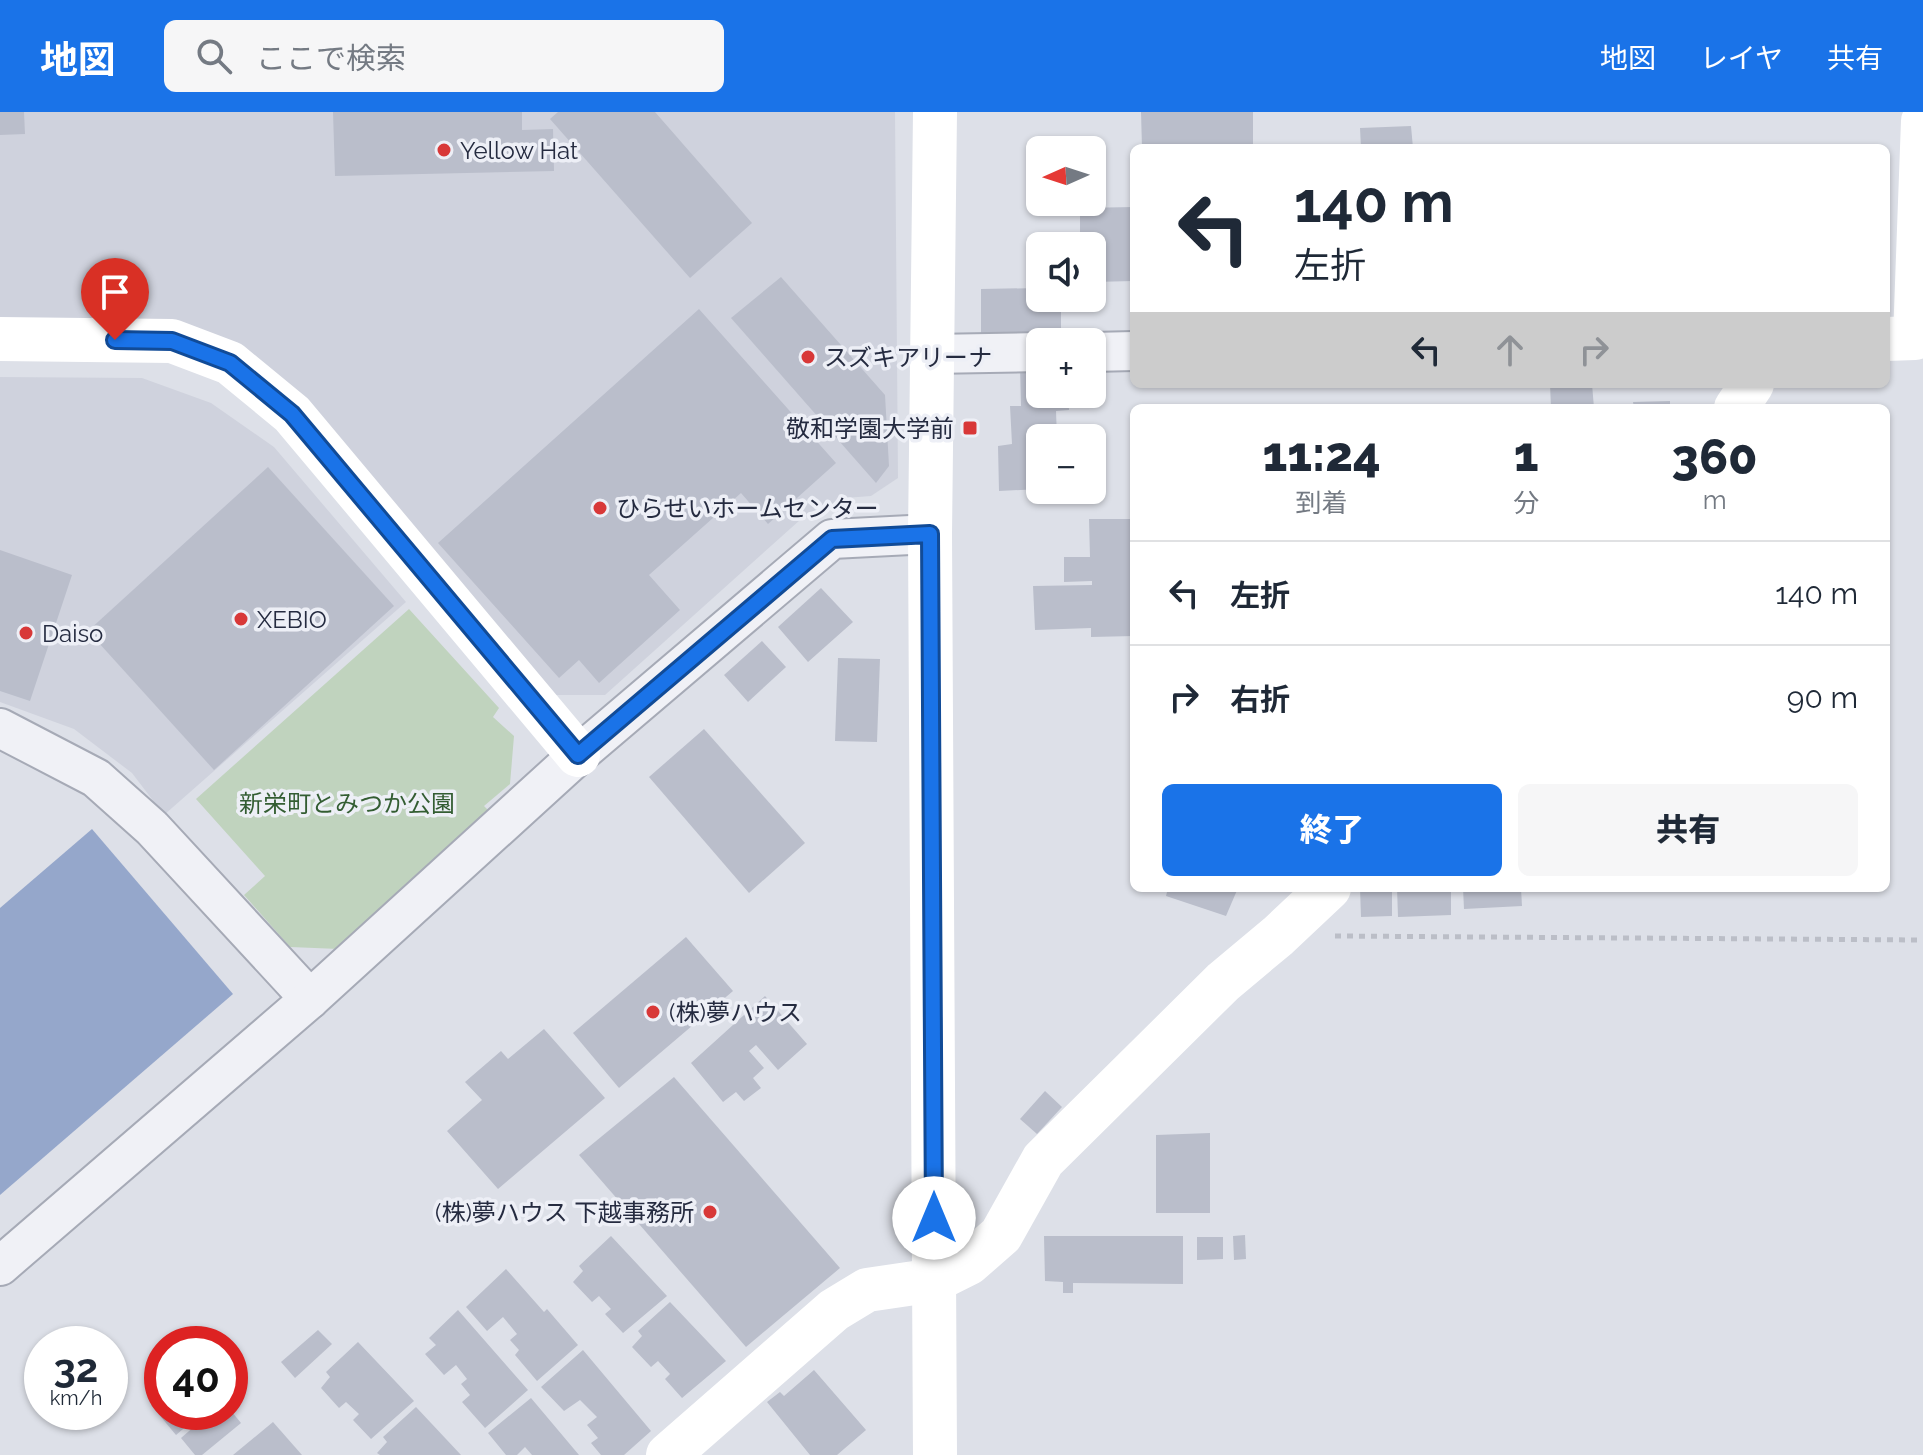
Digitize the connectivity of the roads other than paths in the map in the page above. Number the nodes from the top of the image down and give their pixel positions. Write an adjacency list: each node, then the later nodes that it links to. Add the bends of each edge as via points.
1 (935, 112): 8 (street)
2 (1923, 121): 4 (street)
3 (0, 339): 11 (street, via 172,341 230,363 292,414)
4 (1908, 339)
5 (1130, 351): 7 (street)
6 (1026, 352): 8 (street)
7 (1106, 352)
8 (931, 354): 9 (street)
9 (930, 534): 11 (street, via 832,539); 15 (street)
10 (0, 728): 13 (street, via 96,778 152,828)
11 (578, 755): 13 (street)
12 (1325, 892): 15 (street, via 1223,982 1043,1160 1001,1235 969,1263)
13 (310, 999): 14 (street)
14 (0, 1266)
15 (935, 1280): 16 (street, via 867,1290 834,1310); 17 (street)
16 (668, 1455)
17 (935, 1455)

